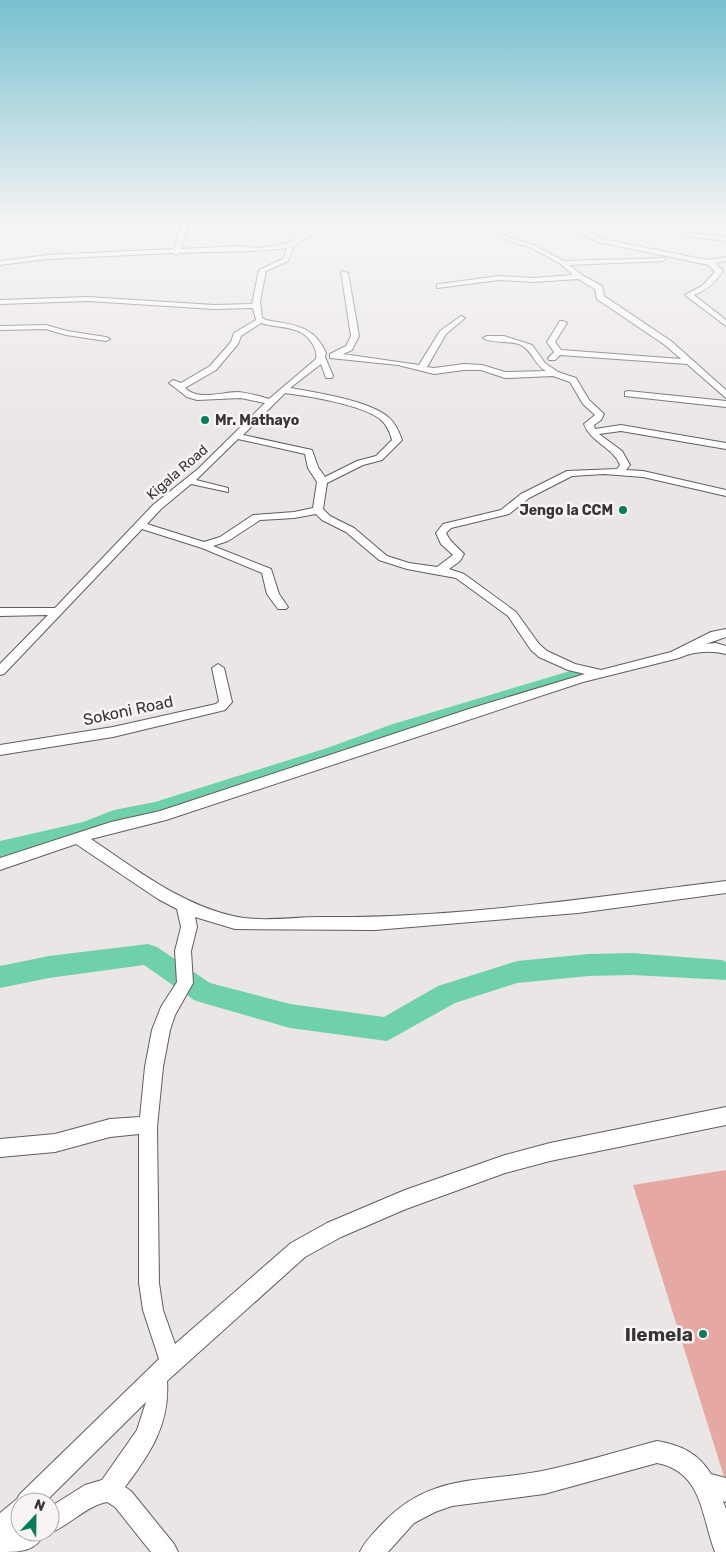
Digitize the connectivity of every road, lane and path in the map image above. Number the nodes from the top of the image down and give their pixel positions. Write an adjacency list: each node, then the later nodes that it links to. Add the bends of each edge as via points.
1 (258, 295): 6 (street)
2 (349, 295): 15 (street, via 355,336 349,348)
3 (600, 295): 17 (street, via 668,343)
4 (690, 295): 10 (street)
5 (0, 302): 6 (street, via 97,299 214,307)
6 (256, 306): 8 (street)
7 (461, 318): 18 (street, via 443,333)
8 (261, 320): 16 (street, via 302,329 319,346); 24 (street, via 237,336 213,368 176,385 192,397 237,394)
9 (563, 323): 14 (street, via 551,342)
10 (726, 324)
11 (0, 328): 13 (street, via 49,327)
12 (487, 338): 19 (street, via 505,338 528,346 536,360)
13 (106, 339)
14 (558, 352): 17 (street); 19 (street, via 548,361)
15 (335, 356): 16 (street); 18 (street, via 398,362)
16 (321, 359): 20 (street); 21 (street, Kigala Road)
17 (689, 362): 23 (street)
18 (422, 368): 19 (street, via 439,371 473,367 505,375)
19 (554, 372): 26 (street, via 573,380 586,402 598,412 600,416 589,424)
20 (329, 376)
21 (283, 390): 24 (street, Kigala Road); 31 (street, via 365,407 382,416 395,431 397,440 383,456 360,462)
22 (628, 394): 25 (street)
23 (726, 395)
24 (272, 402): 27 (street, Kigala Road)
25 (726, 404)
26 (592, 432): 28 (street, via 621,428); 29 (street, via 625,461)
27 (236, 436): 30 (street, Kigala Road); 31 (street, via 305,450)
28 (726, 446)
29 (620, 472): 33 (street, via 658,476); 37 (street, via 570,473 524,496 505,512 448,526 441,533 445,542 459,554)
30 (189, 481): 32 (street); 35 (street, Kigala Road, via 156,507)
31 (322, 482): 34 (street)
32 (224, 490)
33 (726, 493)
34 (318, 510): 36 (street, via 294,516 257,517 224,540); 37 (street, via 326,518 350,530 382,558)
35 (141, 526): 36 (street); 39 (street, Kigala Road)
36 (205, 545): 38 (street, via 267,571 273,594)
37 (438, 571): 46 (street, via 460,576 512,614 543,654 572,667)
38 (282, 607)
39 (58, 611): 40 (street); 45 (street, Kigala Road)
40 (0, 612)
41 (726, 633): 42 (street)
42 (689, 649): 43 (street, via 716,647); 46 (street)
43 (726, 650)
44 (218, 668): 47 (street, Sokoni Road, via 226,702 220,707 113,732)
45 (0, 671)
46 (602, 674): 48 (street, via 477,711 161,816)
47 (0, 750)
48 (78, 838): 49 (street); 51 (street, via 146,884)
49 (0, 864)
50 (726, 887): 51 (street, via 578,907 375,924 280,926 235,923)
51 (184, 905): 53 (street, via 189,926 183,951 185,983 161,1030)
52 (726, 1116): 55 (street, via 505,1164 334,1230 298,1250)
53 (148, 1127): 54 (street, via 133,1123 71,1140); 55 (street, via 149,1283)
54 (0, 1148)
55 (164, 1369): 57 (street, via 153,1420); 59 (street)
56 (702, 1482): 58 (street); 64 (street); 67 (street, via 689,1464 673,1454 657,1452 544,1482 452,1494 406,1515)
57 (109, 1490): 60 (street, via 93,1493); 66 (street, via 123,1499)
58 (726, 1490)
59 (38, 1492)
60 (60, 1514)
61 (10, 1520): 62 (street)
62 (0, 1529)
63 (18, 1542): 65 (street)
64 (726, 1549)
65 (3, 1552)
66 (166, 1552)
67 (372, 1552)

